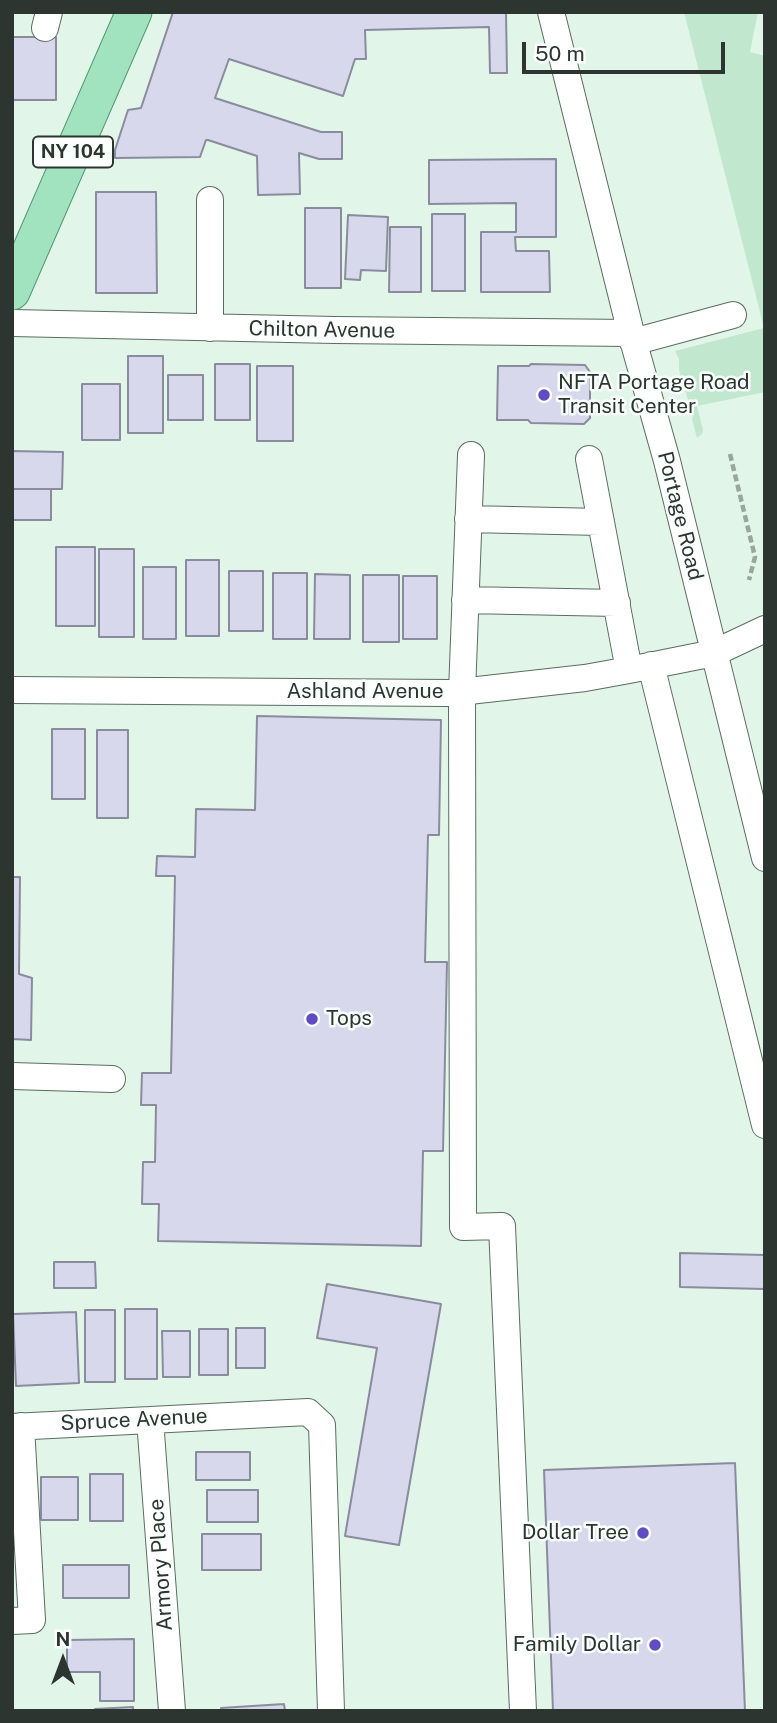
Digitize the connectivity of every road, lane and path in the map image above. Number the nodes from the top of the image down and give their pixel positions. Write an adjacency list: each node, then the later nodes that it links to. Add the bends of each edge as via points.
1 (134, 12): 4 (main road, NY 104)
2 (551, 12): 8 (street, Portage Road)
3 (210, 200): 7 (street)
4 (12, 292)
5 (733, 316): 8 (street, Chilton Avenue)
6 (12, 323): 7 (street, Chilton Avenue)
7 (210, 328): 8 (street, Chilton Avenue)
8 (632, 338): 18 (street, Portage Road)
9 (730, 454): 14 (path, via 755,557)
10 (471, 455): 12 (street)
11 (589, 459): 13 (street)
12 (468, 519): 13 (street); 15 (street)
13 (601, 522): 16 (street)
14 (749, 580)
15 (465, 600): 16 (street); 21 (street)
16 (617, 603): 19 (street)
17 (765, 629): 18 (street, Ashland Avenue)
18 (714, 653): 19 (street, Ashland Avenue); 22 (street, Portage Road)
19 (640, 667): 21 (street, Ashland Avenue); 25 (street)
20 (12, 690): 21 (street, Ashland Avenue)
21 (462, 692): 31 (street, via 463,1227 502,1226)
22 (765, 858)
23 (12, 1076): 24 (street)
24 (112, 1079)
25 (765, 1125)
26 (150, 1420): 27 (street, Spruce Avenue); 29 (street, Armory Place); 30 (street, Spruce Avenue, via 308,1412 322,1424)
27 (17, 1426): 28 (street, via 32,1620)
28 (12, 1621)
29 (172, 1711)
30 (331, 1711)
31 (523, 1711)

